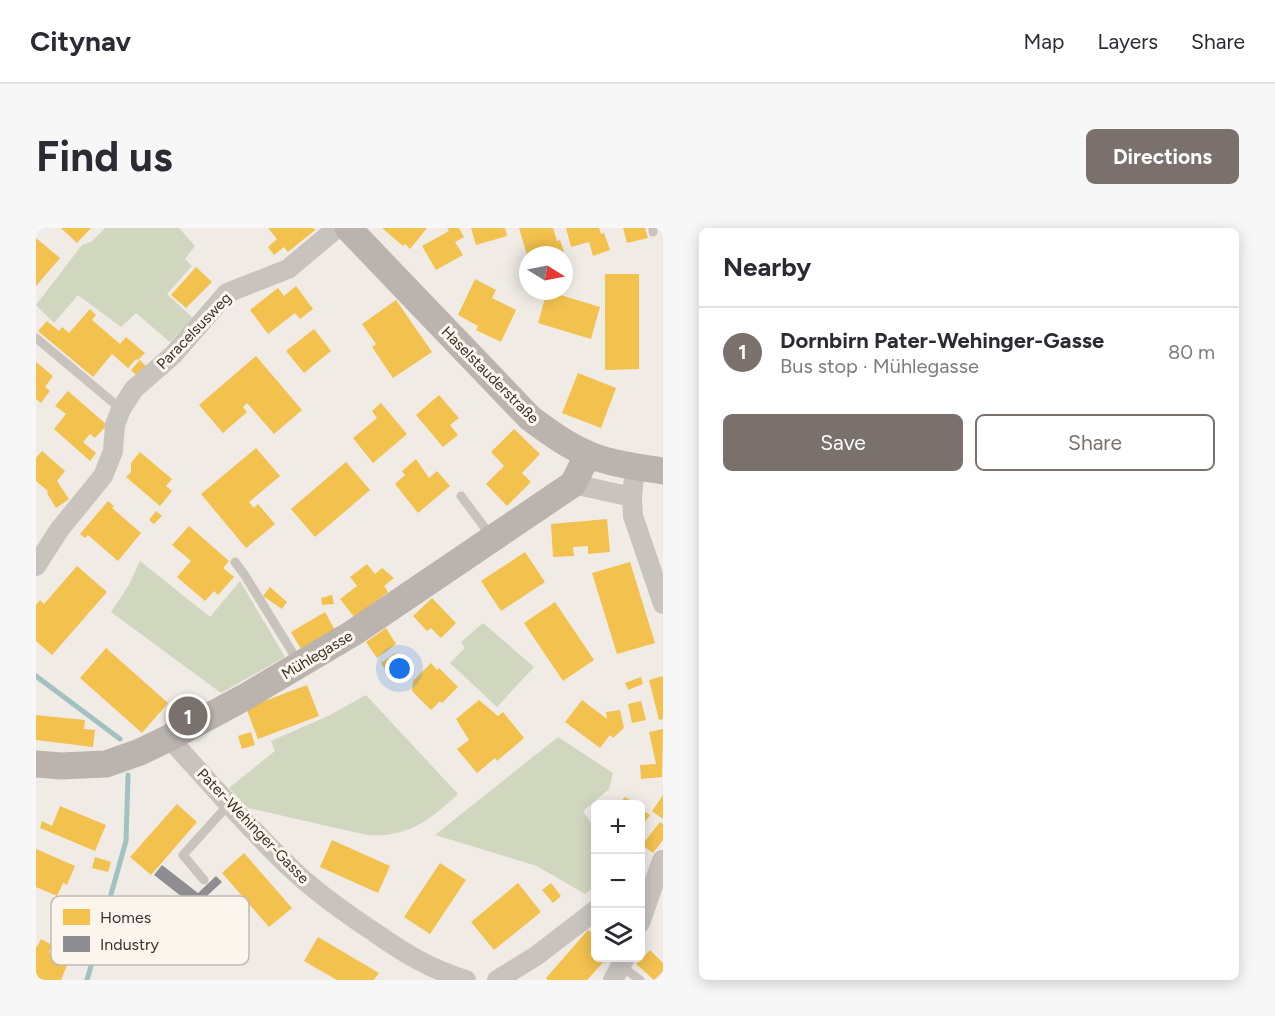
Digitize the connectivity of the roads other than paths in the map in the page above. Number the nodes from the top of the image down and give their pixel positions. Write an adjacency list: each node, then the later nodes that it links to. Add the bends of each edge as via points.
1 (337, 228): 4 (street, Paracelsusweg, via 288,269 227,293 173,355 135,389)
2 (348, 228): 5 (street, Haselstauderstraße, via 530,418)
3 (36, 338): 4 (lane)
4 (121, 409): 13 (street, Paracelsusweg, via 114,425 108,466 101,479 59,530)
5 (588, 454): 6 (street, Haselstauderstraße); 8 (street, Mühlegasse)
6 (635, 466): 7 (street, Haselstauderstraße); 10 (street)
7 (663, 471)
8 (573, 484): 10 (street); 11 (street, Mühlegasse)
9 (461, 496): 11 (lane)
10 (632, 497): 14 (street, via 633,516)
11 (493, 538): 15 (street, Mühlegasse)
12 (235, 562): 15 (lane)
13 (36, 566)
14 (663, 604)
15 (300, 665): 16 (street, Mühlegasse)
16 (169, 738): 17 (street, Mühlegasse, via 106,764); 18 (street, Pater-Wehinger-Gasse)
17 (36, 764)
18 (229, 804): 21 (lane, via 183,855); 25 (street, Pater-Wehinger-Gasse, via 299,876 346,913 412,958)
19 (663, 860): 20 (street); 22 (street)
20 (645, 873)
21 (204, 880)
22 (645, 909)
23 (591, 914): 26 (street, via 536,956)
24 (620, 968): 27 (lane)
25 (466, 980)
26 (496, 980)
27 (640, 980)

